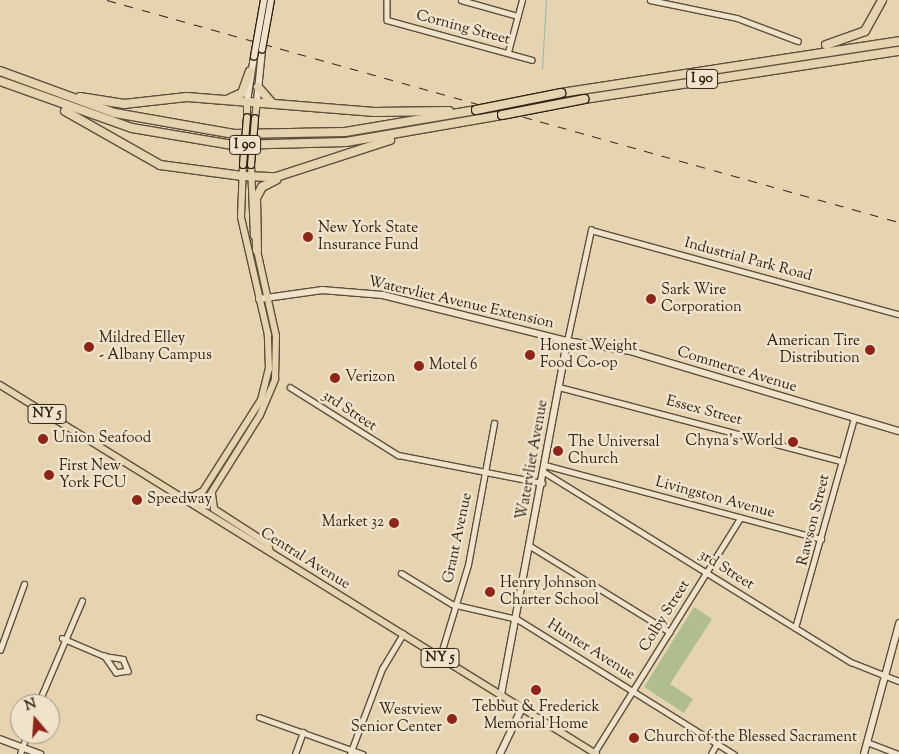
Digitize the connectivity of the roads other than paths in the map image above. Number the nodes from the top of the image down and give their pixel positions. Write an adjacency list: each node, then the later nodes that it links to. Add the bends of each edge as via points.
1 (264, 0): 16 (street, bridge)
2 (271, 0): 18 (street, bridge)
3 (387, 0): 12 (street, Corning Street, via 387,20)
4 (461, 0): 8 (street)
5 (522, 0): 8 (street)
6 (650, 0): 9 (street, via 737,18)
7 (882, 0): 13 (highway, via 874,21 854,38)
8 (518, 16): 12 (street)
9 (798, 41)
10 (899, 41): 13 (highway, I 90)
11 (899, 51): 25 (highway, I 90, bridge)
12 (508, 52): 14 (street, Corning Street)
13 (770, 58): 24 (highway, I 90, bridge)
14 (532, 60)
15 (2, 71): 20 (highway, via 104,102 178,97); 24 (highway, I 90, via 128,116 234,134 336,133)
16 (250, 71): 20 (highway, via 242,93); 22 (street)
17 (0, 81): 19 (highway, I 90)
18 (258, 87): 21 (street); 23 (highway)
19 (33, 94): 25 (highway, I 90, via 132,128 233,145 328,144); 27 (highway, via 160,165)
20 (222, 100): 22 (highway)
21 (257, 101): 22 (highway); 23 (highway); 27 (main road, bridge, via 251,165)
22 (247, 102): 27 (main road, bridge, via 243,165)
23 (273, 102): 24 (highway, via 387,112)
24 (476, 110)
25 (462, 122): 26 (highway, via 345,152)
26 (297, 171): 27 (highway, via 276,177); 29 (highway, via 259,191 255,208)
27 (246, 176): 29 (main road); 31 (main road, via 241,218)
28 (591, 230): 32 (street, Industrial Park Road); 33 (street, Watervliet Avenue)
29 (257, 250): 30 (main road)
30 (267, 297): 31 (street, Watervliet Avenue Extension); 33 (street, Watervliet Avenue Extension, via 322,290 366,292); 46 (main road, via 277,343 275,379 266,404)
31 (259, 299): 40 (main road, via 270,348 268,376 261,400)
32 (899, 314)
33 (567, 341): 35 (street, Watervliet Avenue); 37 (street, Commerce Avenue, via 630,351)
34 (0, 385): 47 (main road, Central Avenue / NY 5)
35 (559, 386): 41 (street, Essex Street); 42 (street, Watervliet Avenue)
36 (290, 387): 43 (street, 3rd Street, via 398,455)
37 (854, 418): 39 (street, Commerce Avenue); 41 (street, Rawson Street)
38 (494, 423): 43 (street, Grant Avenue)
39 (899, 430)
40 (233, 447): 47 (main road, via 198,495 186,497); 48 (main road)
41 (842, 461): 50 (street, Rawson Street)
42 (545, 464): 44 (street, Watervliet Avenue); 49 (street, Livingston Avenue)
43 (485, 472): 45 (street, 3rd Street); 57 (street, Grant Avenue)
44 (544, 472): 45 (street, Watervliet Avenue); 53 (street, 3rd Street)
45 (542, 483): 51 (street, Watervliet Avenue)
46 (216, 486): 48 (main road); 52 (main road, via 210,502 214,509 268,544)
47 (165, 488): 48 (main road, Central Avenue / NY 5)
48 (197, 507): 52 (main road, Central Avenue / NY 5)
49 (740, 518): 50 (street, Livingston Avenue); 53 (street, Colby Street)
50 (821, 539): 60 (street, Rawson Street)
51 (530, 546): 58 (street, Watervliet Avenue); 61 (street)
52 (270, 552): 62 (main road, Central Avenue / NY 5)
53 (706, 573): 60 (street, 3rd Street); 61 (street, Colby Street)
54 (401, 574): 57 (street, Hunter Avenue)
55 (24, 584): 64 (street)
56 (82, 601): 63 (street)
57 (456, 606): 58 (street, Hunter Avenue); 66 (street, Grant Avenue)
58 (517, 619): 69 (street, Hunter Avenue); 71 (street, Watervliet Avenue)
59 (899, 625): 67 (street)
60 (795, 628): 67 (street, 3rd Street, via 853,664)
61 (670, 632): 69 (street, Colby Street)
62 (403, 634): 66 (main road, Central Avenue / NY 5); 79 (street, via 382,669)
63 (62, 638): 65 (street); 70 (street)
64 (0, 650)
65 (104, 656): 65 (street, via 114,672 128,672 123,659)
66 (440, 658): 71 (main road, Central Avenue / NY 5)
67 (886, 676): 68 (street, 3rd Street); 76 (street)
68 (899, 680)
69 (633, 691): 77 (street, Hunter Avenue); 84 (street, Colby Street)
70 (42, 694)
71 (501, 695): 72 (main road, Central Avenue / NY 5)
72 (522, 708): 83 (street); 84 (main road, Central Avenue / NY 5)
73 (259, 717): 74 (street)
74 (303, 732): 79 (street); 81 (street)
75 (0, 739): 78 (street)
76 (867, 742): 87 (street); 88 (street)
77 (717, 743): 85 (street); 86 (street, Hunter Avenue)
78 (21, 751): 80 (street)
79 (351, 752): 82 (street)
80 (40, 754)
81 (295, 754)
82 (363, 754)
83 (500, 754)
84 (595, 754)
85 (711, 754)
86 (734, 754)
87 (864, 754)
88 (899, 754)

